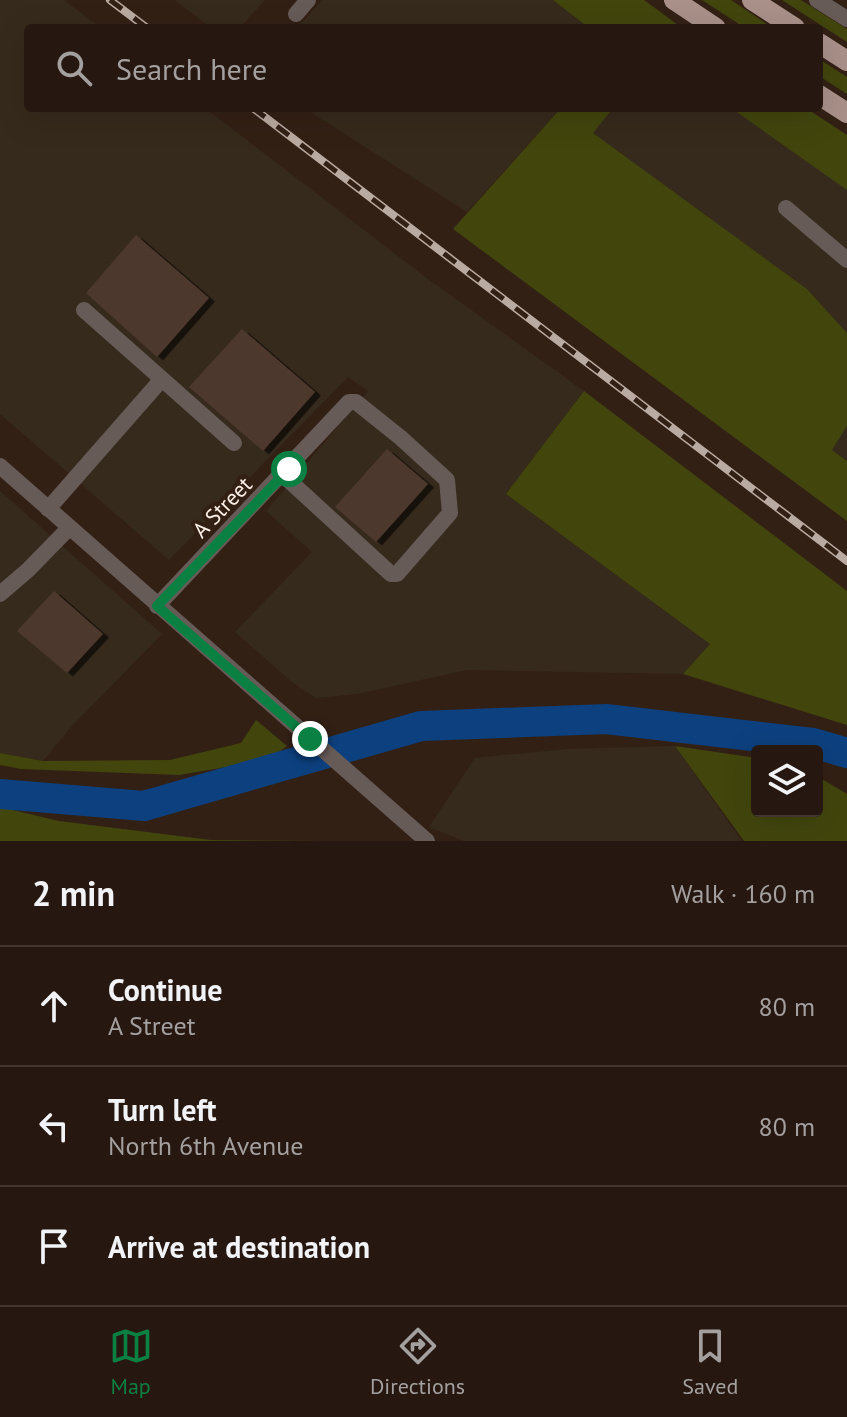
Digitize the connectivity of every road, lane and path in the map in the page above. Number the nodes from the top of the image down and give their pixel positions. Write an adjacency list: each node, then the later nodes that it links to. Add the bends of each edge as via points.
1 (308, 0): 5 (street)
2 (674, 0): 7 (main road)
3 (752, 0): 8 (main road)
4 (817, 0): 6 (street)
5 (296, 14)
6 (847, 19)
7 (710, 24)
8 (789, 24)
9 (823, 46): 10 (main road)
10 (847, 61)
11 (823, 98): 12 (main road)
12 (847, 113)
13 (786, 208): 14 (street)
14 (847, 260)
15 (84, 310): 16 (street)
16 (162, 379): 17 (street); 20 (street)
17 (234, 443)
18 (0, 466): 20 (street)
19 (283, 475): 19 (street, A Street, via 349,402 356,402 447,480 450,513 397,574 391,574); 23 (street, A Street)
20 (48, 509): 21 (street)
21 (69, 528): 22 (street); 23 (street)
22 (0, 594)
23 (157, 606): 24 (street)
24 (423, 838)

